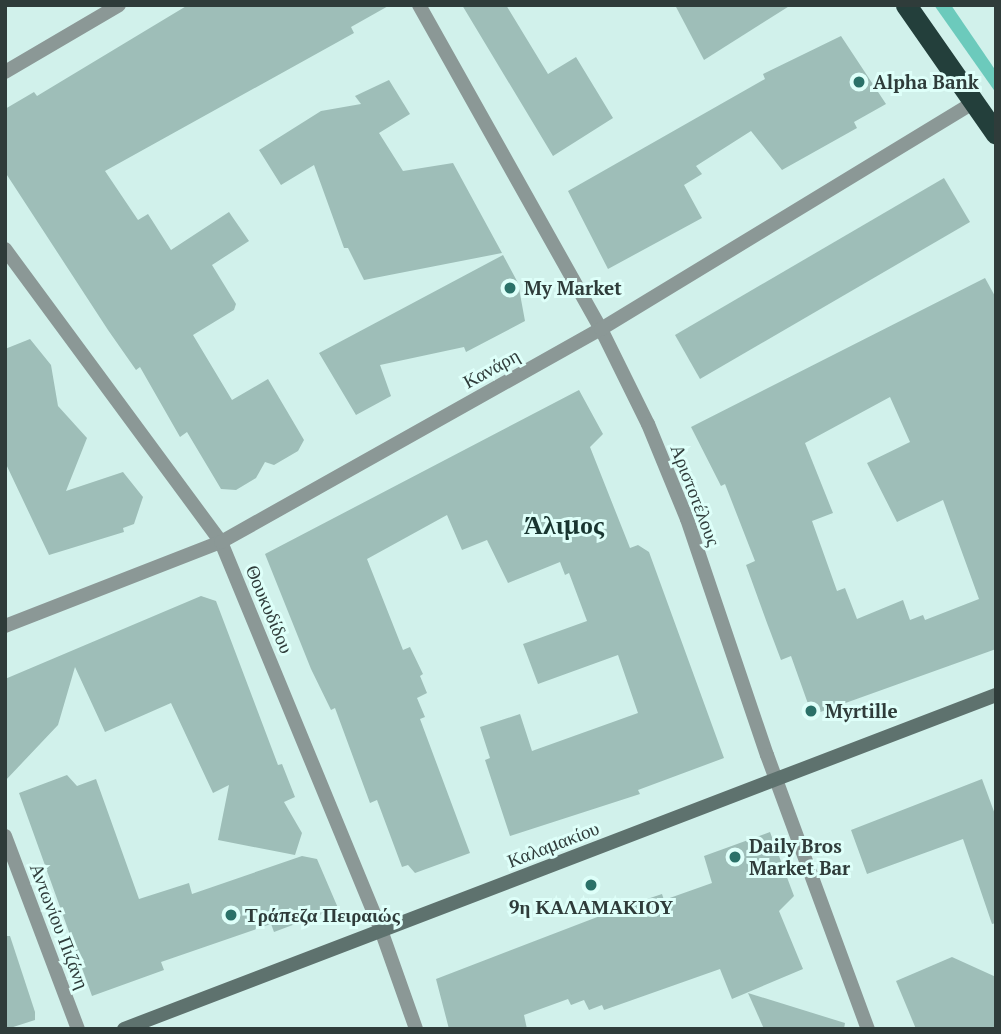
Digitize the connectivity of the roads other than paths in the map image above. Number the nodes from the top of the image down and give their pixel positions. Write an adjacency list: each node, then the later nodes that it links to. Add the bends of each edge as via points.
1 (119, 5): 4 (street)
2 (419, 5): 8 (street, Αριστοτέλους)
3 (906, 5): 5 (highway)
4 (5, 72)
5 (975, 102): 6 (highway); 8 (street, Κανάρη)
6 (996, 134)
7 (5, 249): 9 (street, Θουκυδίδου)
8 (601, 329): 9 (street, Κανάρη); 12 (street, Αριστοτέλους, via 648,424 687,519)
9 (221, 542): 10 (street, Κανάρη); 14 (street, Θουκυδίδου)
10 (5, 626)
11 (996, 695): 12 (main road, Καλαμακίου)
12 (776, 779): 14 (main road, Καλαμακίου); 18 (street, Αριστοτέλους)
13 (5, 836): 15 (street, Αντωνίου Πιζάνη)
14 (381, 930): 16 (main road, Καλαμακίου); 17 (street, Θουκυδίδου)
15 (78, 1029)
16 (124, 1029)
17 (416, 1029)
18 (868, 1029)

